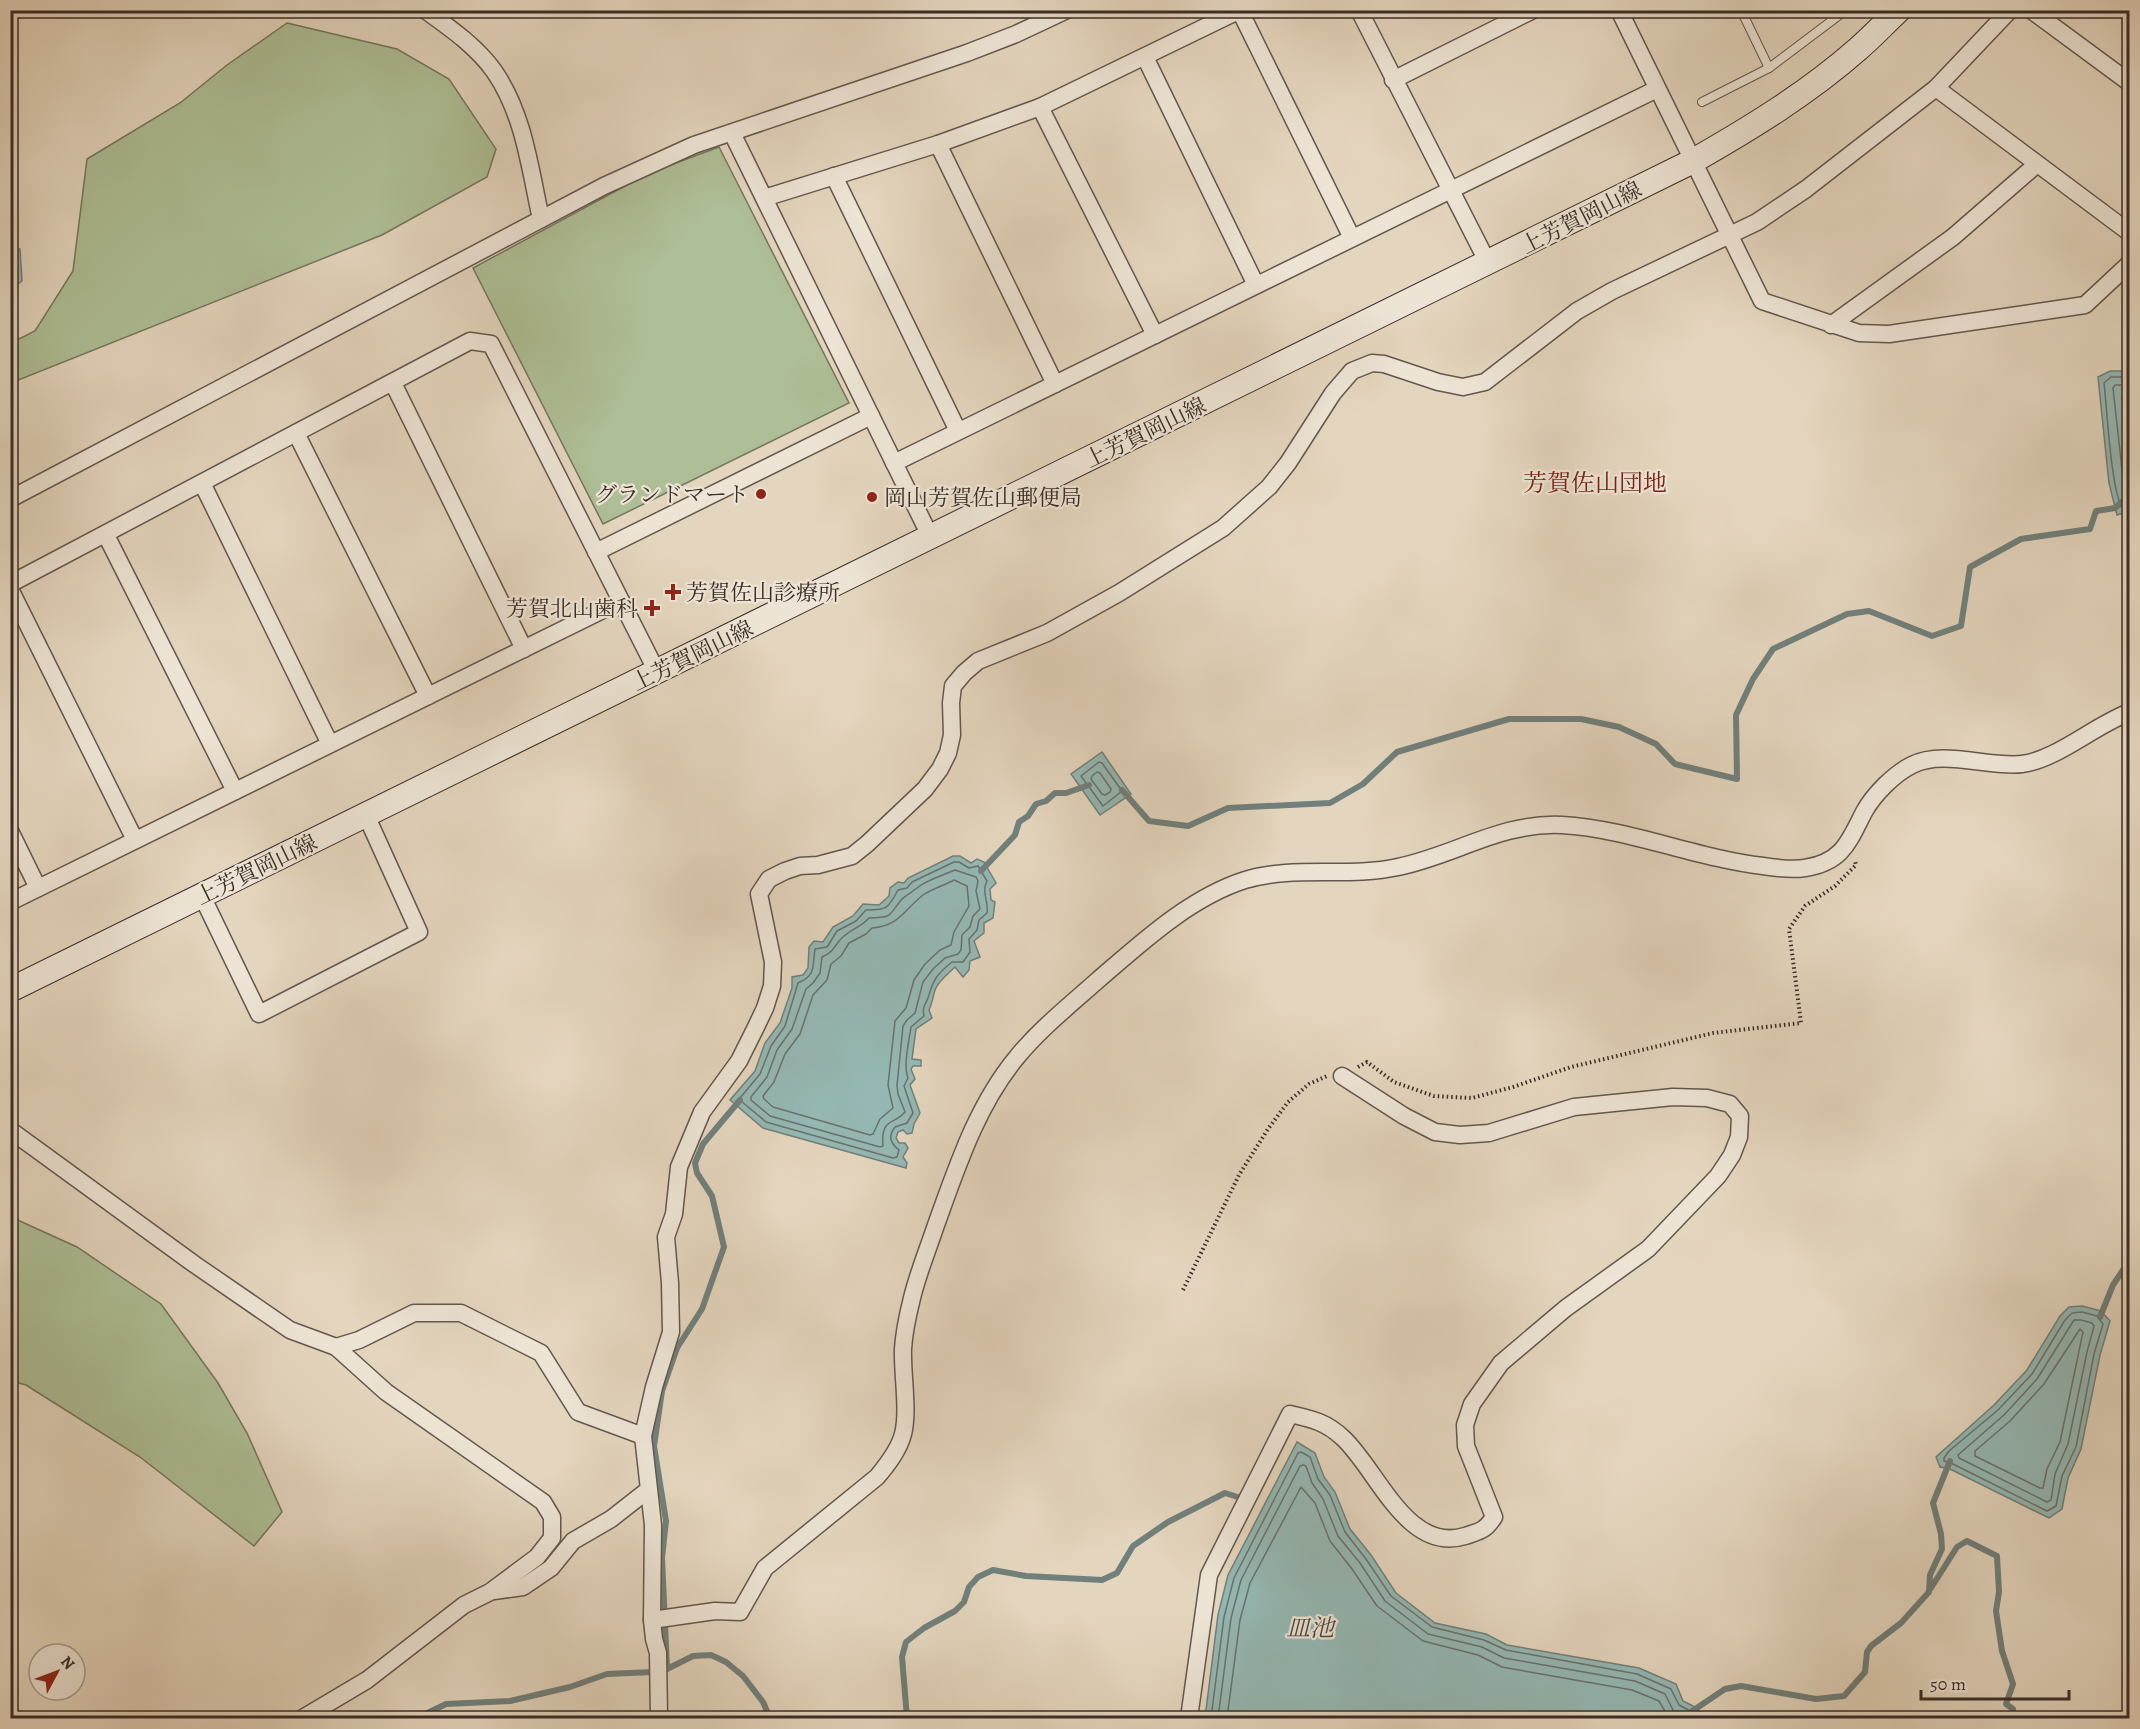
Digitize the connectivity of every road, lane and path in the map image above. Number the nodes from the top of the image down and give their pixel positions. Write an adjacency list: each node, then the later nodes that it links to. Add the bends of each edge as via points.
1 (425, 10): 27 (street, via 459,34 494,71 514,110)
2 (1067, 10): 20 (street, via 967,53)
3 (1359, 10): 14 (street)
4 (1533, 10): 14 (street)
5 (1619, 10): 17 (street)
6 (1741, 10): 13 (lane)
7 (1846, 10): 13 (lane)
8 (1899, 10): 22 (main road, 上芳賀岡山線, via 1858,50 1805,90 1754,126)
9 (2010, 10): 16 (street)
10 (2031, 10): 15 (street)
11 (1240, 11): 12 (street); 30 (street)
12 (1145, 57): 19 (street); 33 (street)
13 (1769, 68): 18 (lane)
14 (1393, 80): 25 (street)
15 (2129, 81)
16 (1936, 88): 23 (street); 29 (street, via 1806,189 1757,222)
17 (1658, 89): 22 (street); 25 (street)
18 (1702, 102)
19 (1040, 106): 21 (street); 35 (street)
20 (732, 133): 26 (street); 27 (street, via 656,161)
21 (938, 144): 24 (street); 37 (street)
22 (1693, 161): 29 (street); 31 (main road, 上芳賀岡山線)
23 (2037, 164): 28 (street); 34 (street, via 1953,237)
24 (834, 176): 26 (street); 39 (street)
25 (1450, 190): 30 (street); 31 (street)
26 (764, 198): 38 (street)
27 (541, 219): 43 (street)
28 (2130, 233)
29 (1729, 235): 34 (street, via 1762,301); 68 (street, via 1577,311 1485,381 1463,387 1372,363 1352,371 1269,487 1223,528 1119,593 1047,633 978,661 964,673 953,686 952,735 940,770 867,844 852,856 800,866 769,879 759,894 773,962 772,986 750,1040 702,1112 679,1167 674,1214 666,1237 672,1332)
30 (1352, 238): 33 (street)
31 (1488, 263): 45 (main road, 上芳賀岡山線)
32 (2130, 263): 34 (street, via 2085,305 1888,334 1859,333)
33 (1257, 285): 35 (street)
34 (1831, 325)
35 (1155, 335): 37 (street)
36 (393, 383): 40 (street); 46 (street, via 470,341 491,344); 50 (street)
37 (1055, 384): 39 (street)
38 (871, 416): 41 (street); 46 (street)
39 (958, 431): 41 (street)
40 (296, 433): 42 (street); 52 (street)
41 (894, 463): 45 (street)
42 (202, 483): 44 (street); 54 (street)
43 (10, 499)
44 (106, 535): 47 (street); 55 (street)
45 (931, 538): 51 (main road, 上芳賀岡山線)
46 (596, 552): 49 (street)
47 (10, 584)
48 (10, 589): 58 (street)
49 (621, 601): 50 (street); 51 (street)
50 (524, 649): 52 (street)
51 (657, 672): 56 (main road, 上芳賀岡山線)
52 (428, 696): 54 (street)
53 (2130, 712): 59 (street, via 2045,758 2021,764 1937,759 1915,763 1881,790)
54 (330, 744): 55 (street)
55 (235, 791): 58 (street)
56 (366, 815): 61 (main road, 上芳賀岡山線); 61 (street, via 419,932 259,1014)
57 (10, 831): 60 (street)
58 (135, 840): 60 (street)
59 (1847, 844): 64 (path, via 1856,865 1835,886 1805,906 1789,929 1801,1023 1713,1033 1571,1067 1472,1098 1434,1096 1394,1082 1366,1062); 71 (street, via 1825,862 1804,868 1773,867 1734,863 1594,829 1531,826 1503,831 1437,858 1398,867 1369,872 1276,874 1244,881 1180,912 1051,1021 1016,1058 986,1102 947,1195 912,1298 903,1347 903,1433 890,1461 877,1478 765,1568 740,1612 715,1611)
60 (38, 888): 62 (street)
61 (202, 896): 63 (main road, 上芳賀岡山線)
62 (10, 902)
63 (10, 990)
64 (1342, 1076): 66 (path, via 1329,1075 1309,1084 1288,1102 1239,1175); 74 (street, via 1435,1132 1460,1136 1489,1133 1574,1107 1696,1097 1730,1104 1740,1116 1739,1137 1718,1176 1648,1249 1566,1308 1501,1363 1472,1404 1465,1425 1466,1446 1494,1517 1486,1530 1460,1538 1425,1533 1408,1521 1344,1439 1323,1422 1290,1414 1209,1575)
65 (10, 1130): 67 (street, via 290,1330)
66 (1184, 1290)
67 (336, 1347): 68 (street, via 359,1341 414,1313 460,1313 541,1353 578,1412); 70 (street, via 386,1392 543,1502 552,1517 552,1538 537,1557)
68 (643, 1436): 69 (street)
69 (648, 1490): 70 (street, via 611,1519 573,1541 551,1568 524,1587); 71 (street)
70 (490, 1592): 72 (street, via 464,1605 367,1680)
71 (660, 1619): 73 (street)
72 (303, 1719)
73 (659, 1719)
74 (1189, 1719)

